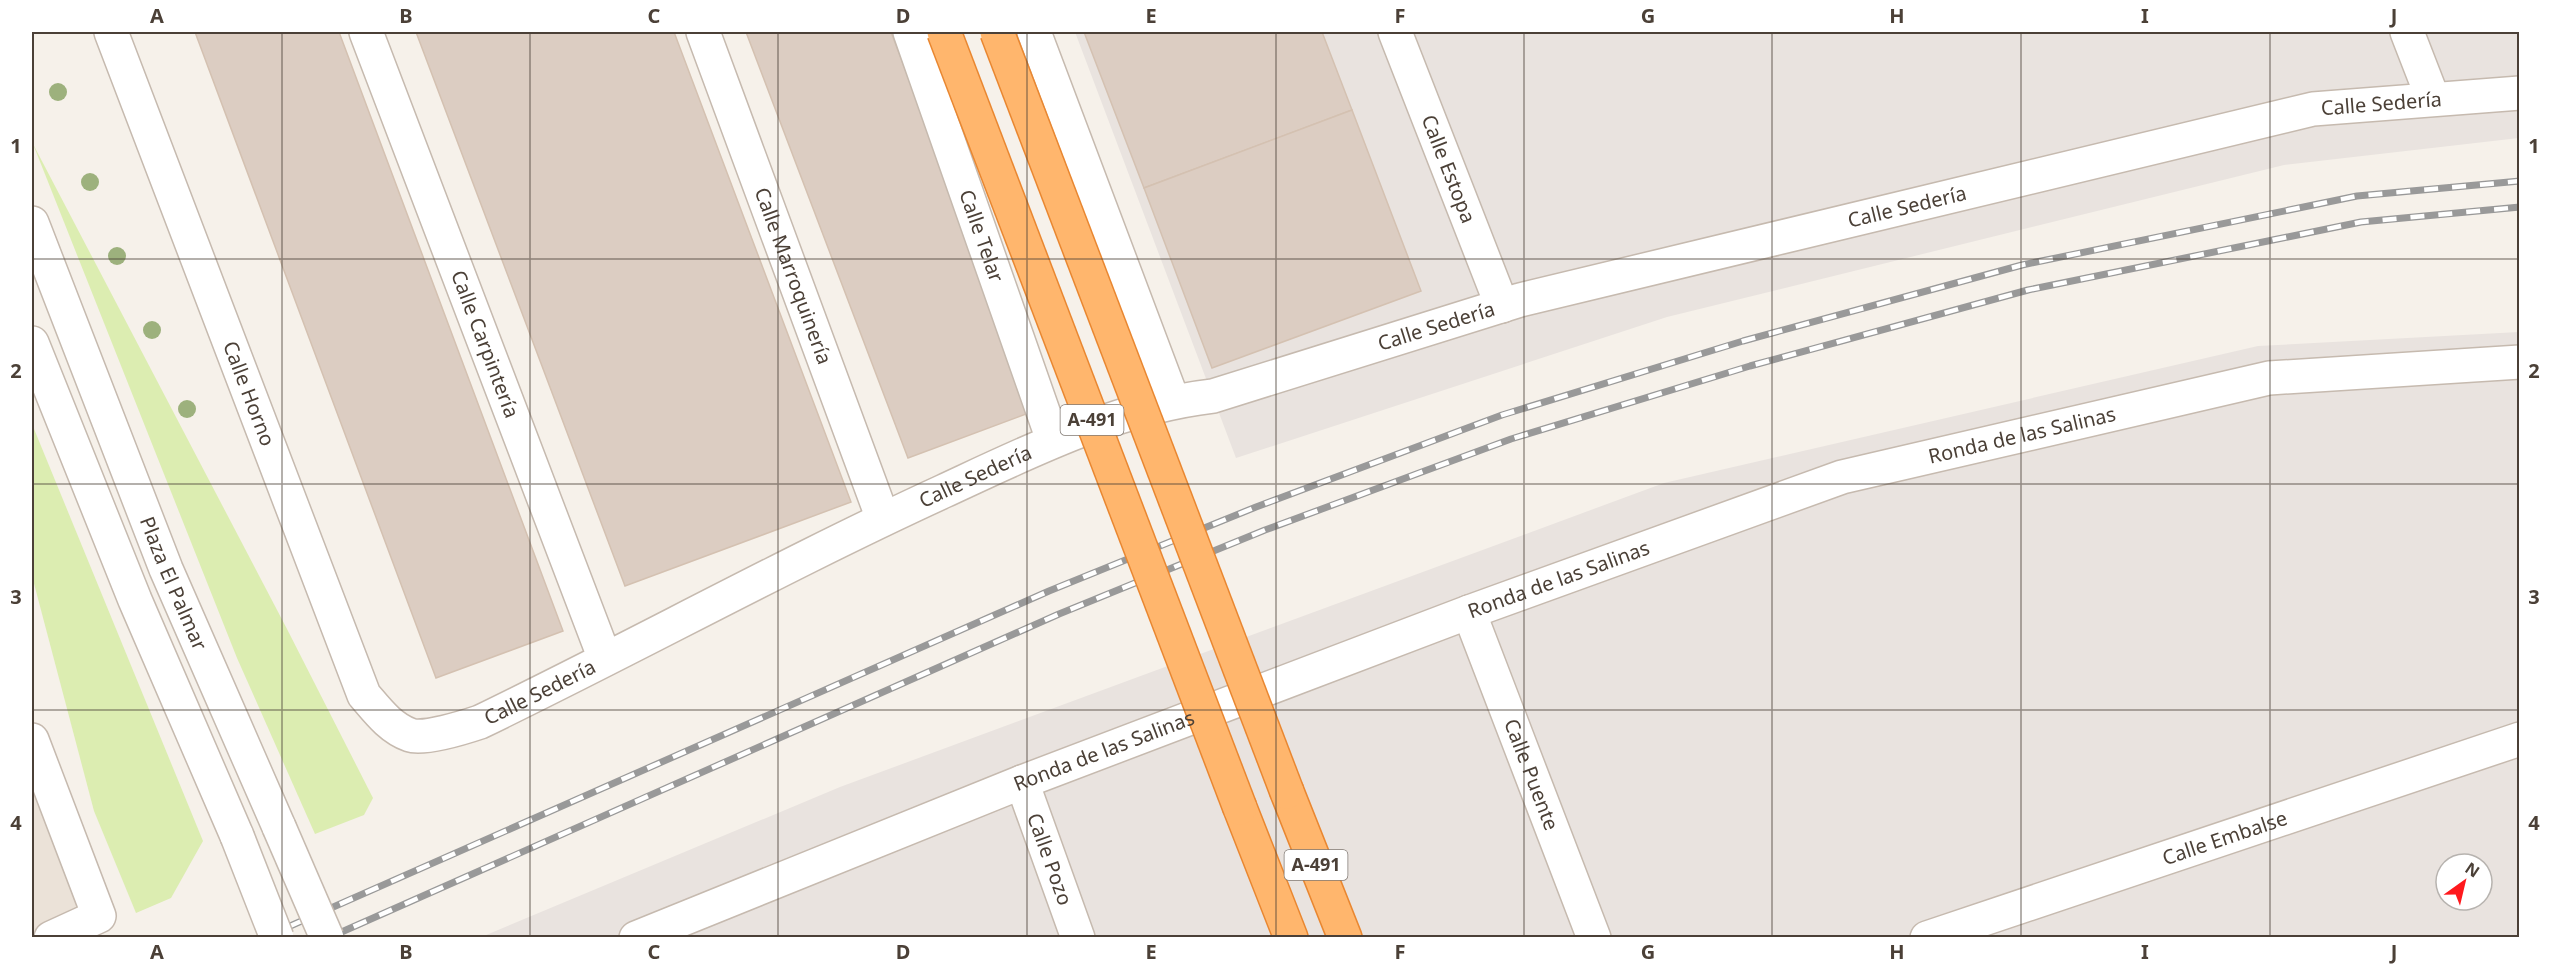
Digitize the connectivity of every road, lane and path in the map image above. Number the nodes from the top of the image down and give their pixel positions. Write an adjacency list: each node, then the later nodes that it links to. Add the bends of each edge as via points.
1 (111, 32): 21 (street, Calle Horno, via 364,694 386,720)
2 (366, 32): 20 (street, Calle Carpintería)
3 (703, 32): 18 (street, Calle Marroquinería)
4 (910, 32): 17 (street, Calle Telar)
5 (944, 32): 30 (highway, A-491, bridge)
6 (997, 32): 31 (highway, A-491, bridge)
7 (1034, 32): 16 (street)
8 (1395, 32): 13 (street, Calle Estopa)
9 (2407, 32): 11 (street)
10 (2520, 93): 11 (street, Calle Sedería)
11 (2433, 99): 13 (street, Calle Sedería, via 2313,109)
12 (32, 223): 27 (street, Plaza El Palmar, bridge, via 166,569)
13 (1502, 306): 16 (street, Calle Sedería, via 1213,396)
14 (32, 343): 26 (street, Plaza El Palmar, bridge)
15 (2520, 362): 19 (street, Ronda de las Salinas, via 2269,378 1842,477)
16 (1173, 401): 17 (street, Calle Sedería)
17 (1053, 440): 18 (street, Calle Sedería)
18 (883, 519): 20 (street, Calle Sedería)
19 (1469, 612): 24 (street, Ronda de las Salinas); 32 (street, Calle Puente)
20 (605, 659): 21 (street, Calle Sedería, via 480,722 448,732)
21 (412, 736)
22 (2520, 739): 33 (street, Calle Embalse)
23 (32, 740): 25 (street, via 99,916)
24 (1022, 782): 28 (street, Ronda de las Salinas); 29 (street, Calle Pozo)
25 (51, 938)
26 (277, 938)
27 (327, 938)
28 (636, 938)
29 (1078, 938)
30 (1291, 938)
31 (1345, 938)
32 (1594, 938)
33 (1928, 938)

